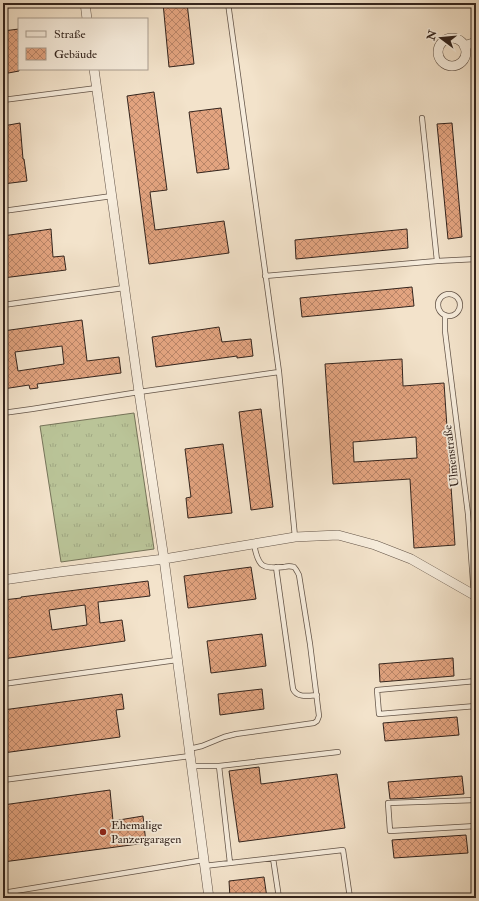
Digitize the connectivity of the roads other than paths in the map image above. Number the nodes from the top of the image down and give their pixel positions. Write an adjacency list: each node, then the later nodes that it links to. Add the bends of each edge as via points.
1 (25, 3): 4 (lane)
2 (85, 3): 5 (street)
3 (228, 3): 16 (lane)
4 (3, 6)
5 (87, 18)
6 (476, 42): 7 (street)
7 (464, 46)
8 (94, 70): 9 (street)
9 (97, 88): 10 (lane); 12 (street)
10 (3, 100)
11 (422, 118): 15 (lane)
12 (112, 196): 13 (lane); 17 (street)
13 (3, 211)
14 (476, 259): 15 (lane)
15 (437, 261): 16 (lane)
16 (265, 276): 20 (lane)
17 (124, 288): 18 (lane); 21 (street)
18 (3, 305)
19 (445, 315): 19 (lane, via 453,316 459,311 460,301 456,296 447,294 440,299 440,311); 28 (lane, Ulmenstraße)
20 (279, 372): 21 (lane); 23 (lane)
21 (139, 392): 22 (lane); 25 (street)
22 (3, 413)
23 (295, 537): 24 (street); 28 (street, via 338,535 375,545 411,559)
24 (254, 544): 25 (street); 26 (lane, via 256,556 261,564 270,568)
25 (164, 559): 27 (street); 29 (street)
26 (276, 567): 33 (lane, via 294,567 299,575); 33 (lane, via 292,689 299,695)
27 (3, 580)
28 (475, 595): 30 (lane, Ulmenstraße)
29 (177, 660): 32 (lane); 36 (street)
30 (476, 665)
31 (476, 681): 34 (lane, via 377,690 379,714)
32 (3, 684)
33 (317, 695): 36 (lane, via 319,716 314,723 236,734)
34 (476, 706)
35 (338, 752): 38 (lane)
36 (190, 753): 37 (street); 39 (lane)
37 (191, 766): 38 (lane); 43 (street)
38 (219, 766): 44 (lane)
39 (3, 780)
40 (476, 800): 41 (lane, via 388,803 390,831)
41 (476, 826)
42 (273, 858): 44 (lane); 47 (lane); 48 (lane, via 343,850)
43 (204, 863): 44 (lane); 45 (lane); 46 (street)
44 (230, 863)
45 (3, 893)
46 (209, 898)
47 (278, 898)
48 (350, 898)

